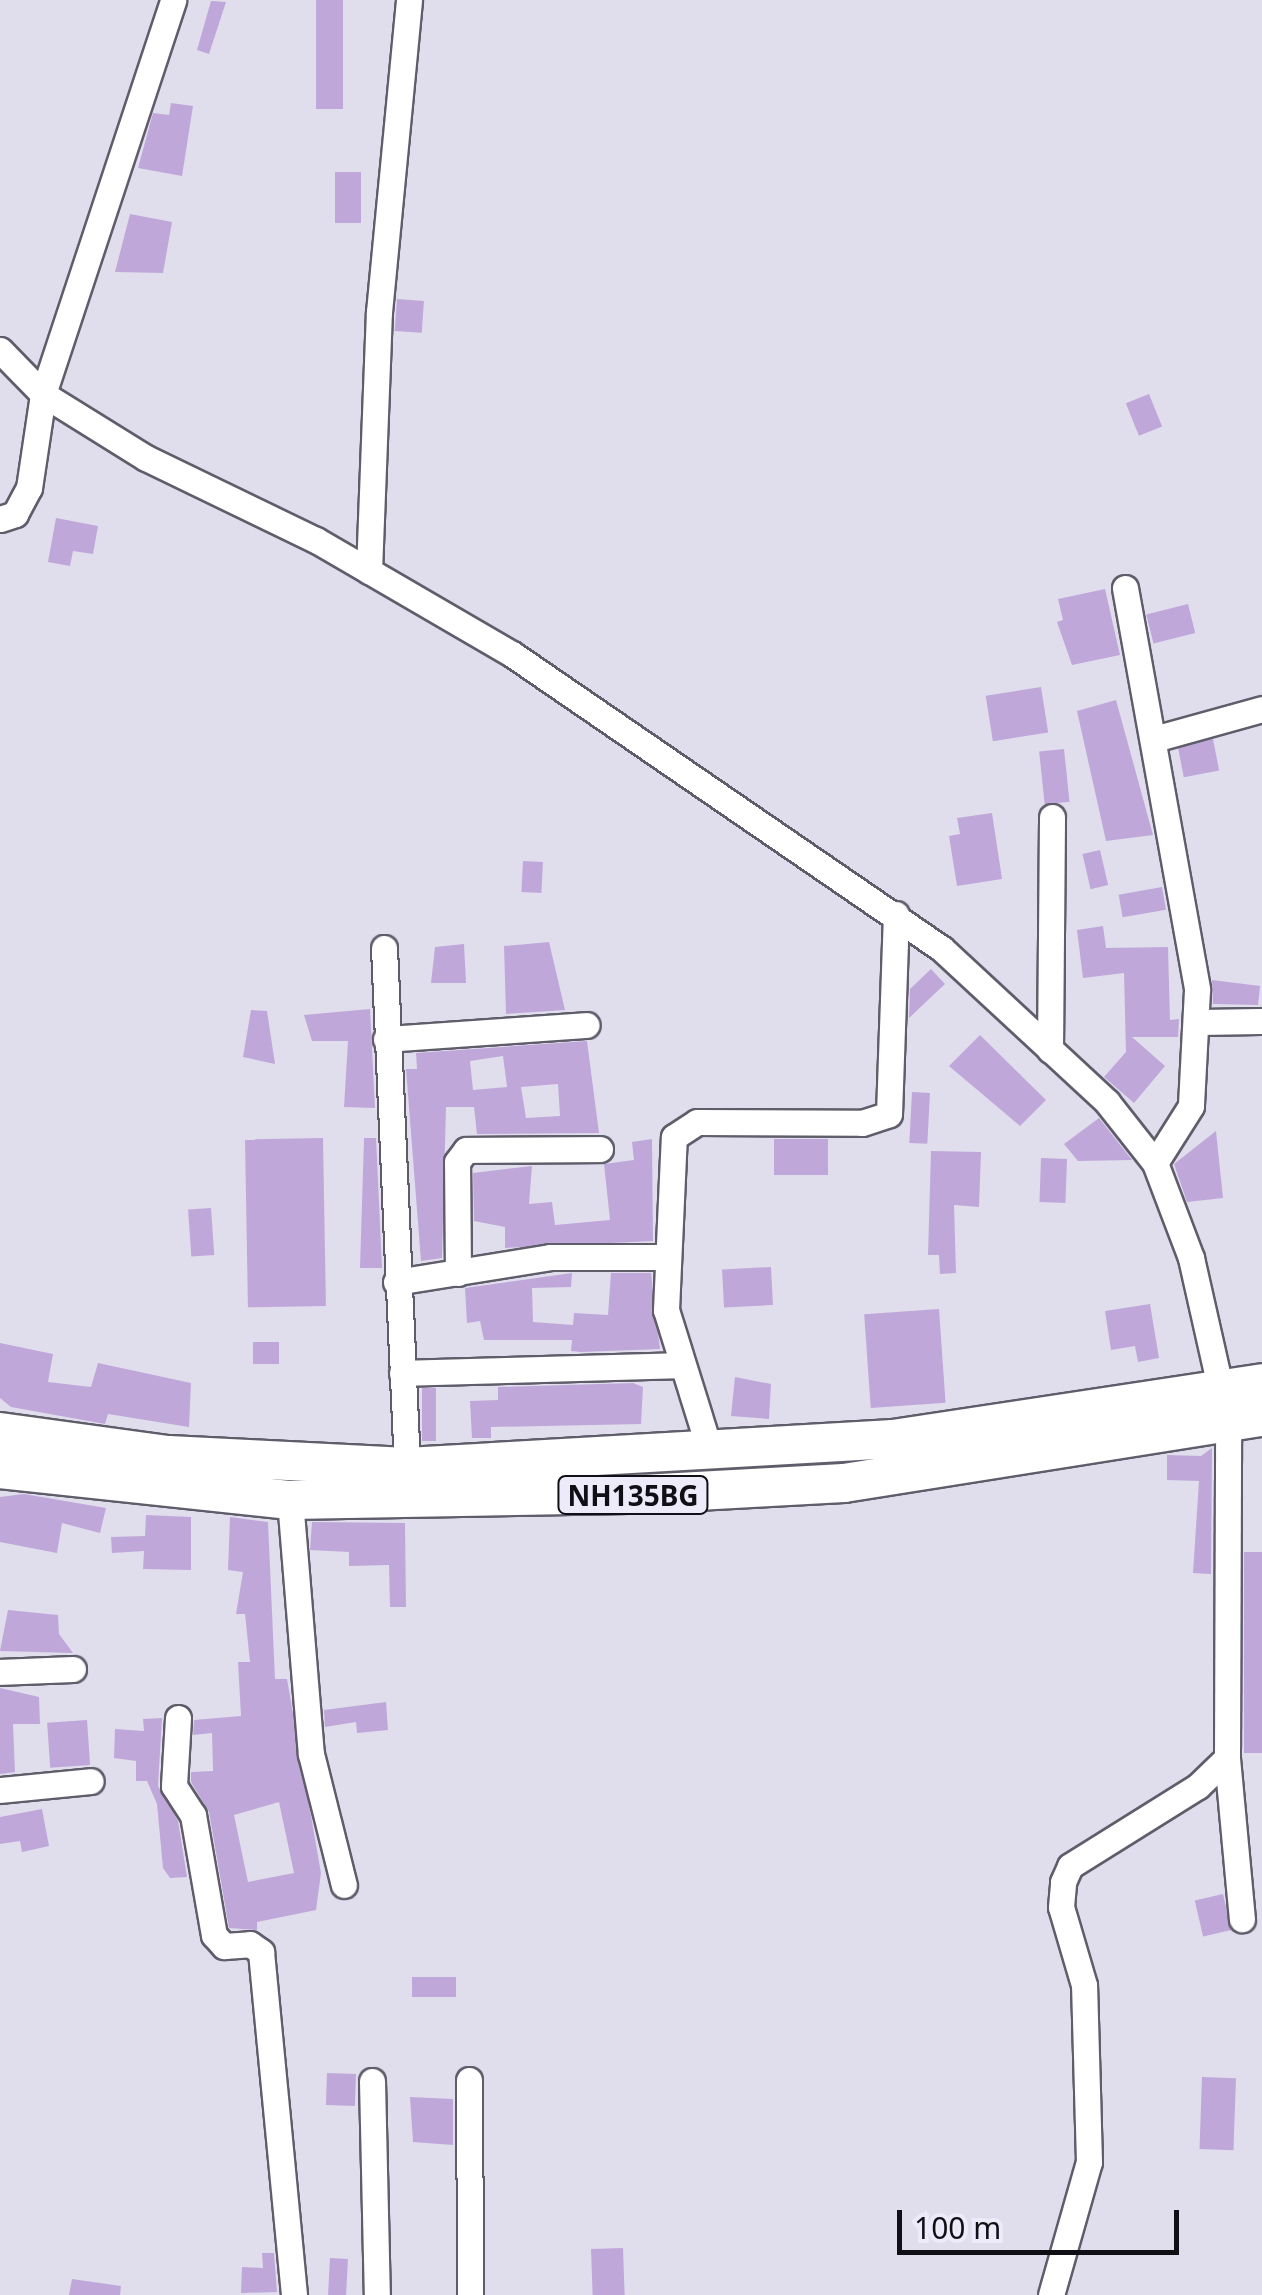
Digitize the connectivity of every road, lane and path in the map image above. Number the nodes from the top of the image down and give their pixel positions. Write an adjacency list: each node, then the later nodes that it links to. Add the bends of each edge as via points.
1 (173, 0): 4 (street)
2 (409, 0): 6 (street, via 380,312)
3 (0, 350): 4 (street)
4 (43, 394): 5 (street, via 30,488 15,514); 6 (street, via 146,458)
5 (0, 520)
6 (368, 570): 11 (street, via 600,710)
7 (1125, 588): 9 (street)
8 (1262, 708): 9 (street)
9 (1154, 740): 14 (street)
10 (1052, 818): 17 (street)
11 (896, 914): 17 (street); 20 (street, via 889,1114 862,1123 682,1127 670,1154)
12 (384, 948): 16 (street)
13 (1262, 1021): 14 (street)
14 (1198, 1022): 19 (street, via 1190,1106)
15 (587, 1025): 16 (street)
16 (386, 1039): 22 (street)
17 (1050, 1050): 19 (street, via 1107,1102)
18 (600, 1149): 21 (street, via 475,1148 460,1155)
19 (1154, 1163): 26 (street)
20 (664, 1257): 21 (street, via 582,1255); 23 (street, via 666,1310)
21 (458, 1273): 22 (street)
22 (396, 1282): 24 (street)
23 (682, 1365): 24 (street); 28 (street)
24 (402, 1373): 29 (street)
25 (1262, 1383): 26 (highway, NH135BG)
26 (1237, 1410): 28 (highway, NH135BG); 31 (highway, NH135BG, via 844,1483 473,1501); 35 (street)
27 (0, 1432): 29 (highway, NH135BG, via 169,1455)
28 (710, 1451): 29 (highway, NH135BG)
29 (407, 1466)
30 (0, 1469): 31 (highway, NH135BG)
31 (290, 1500): 38 (street, via 312,1754)
32 (73, 1670): 33 (street)
33 (0, 1672)
34 (178, 1718): 42 (street, via 174,1786 194,1815 214,1935 224,1946 250,1944 261,1952)
35 (1227, 1758): 39 (street); 45 (street, via 1198,1786 1070,1866 1063,1882 1061,1907 1084,1985 1088,2162)
36 (91, 1781): 37 (street)
37 (0, 1790)
38 (344, 1885)
39 (1242, 1918)
40 (469, 2080): 44 (street)
41 (372, 2081): 43 (street)
42 (294, 2295)
43 (376, 2295)
44 (470, 2295)
45 (1050, 2295)

